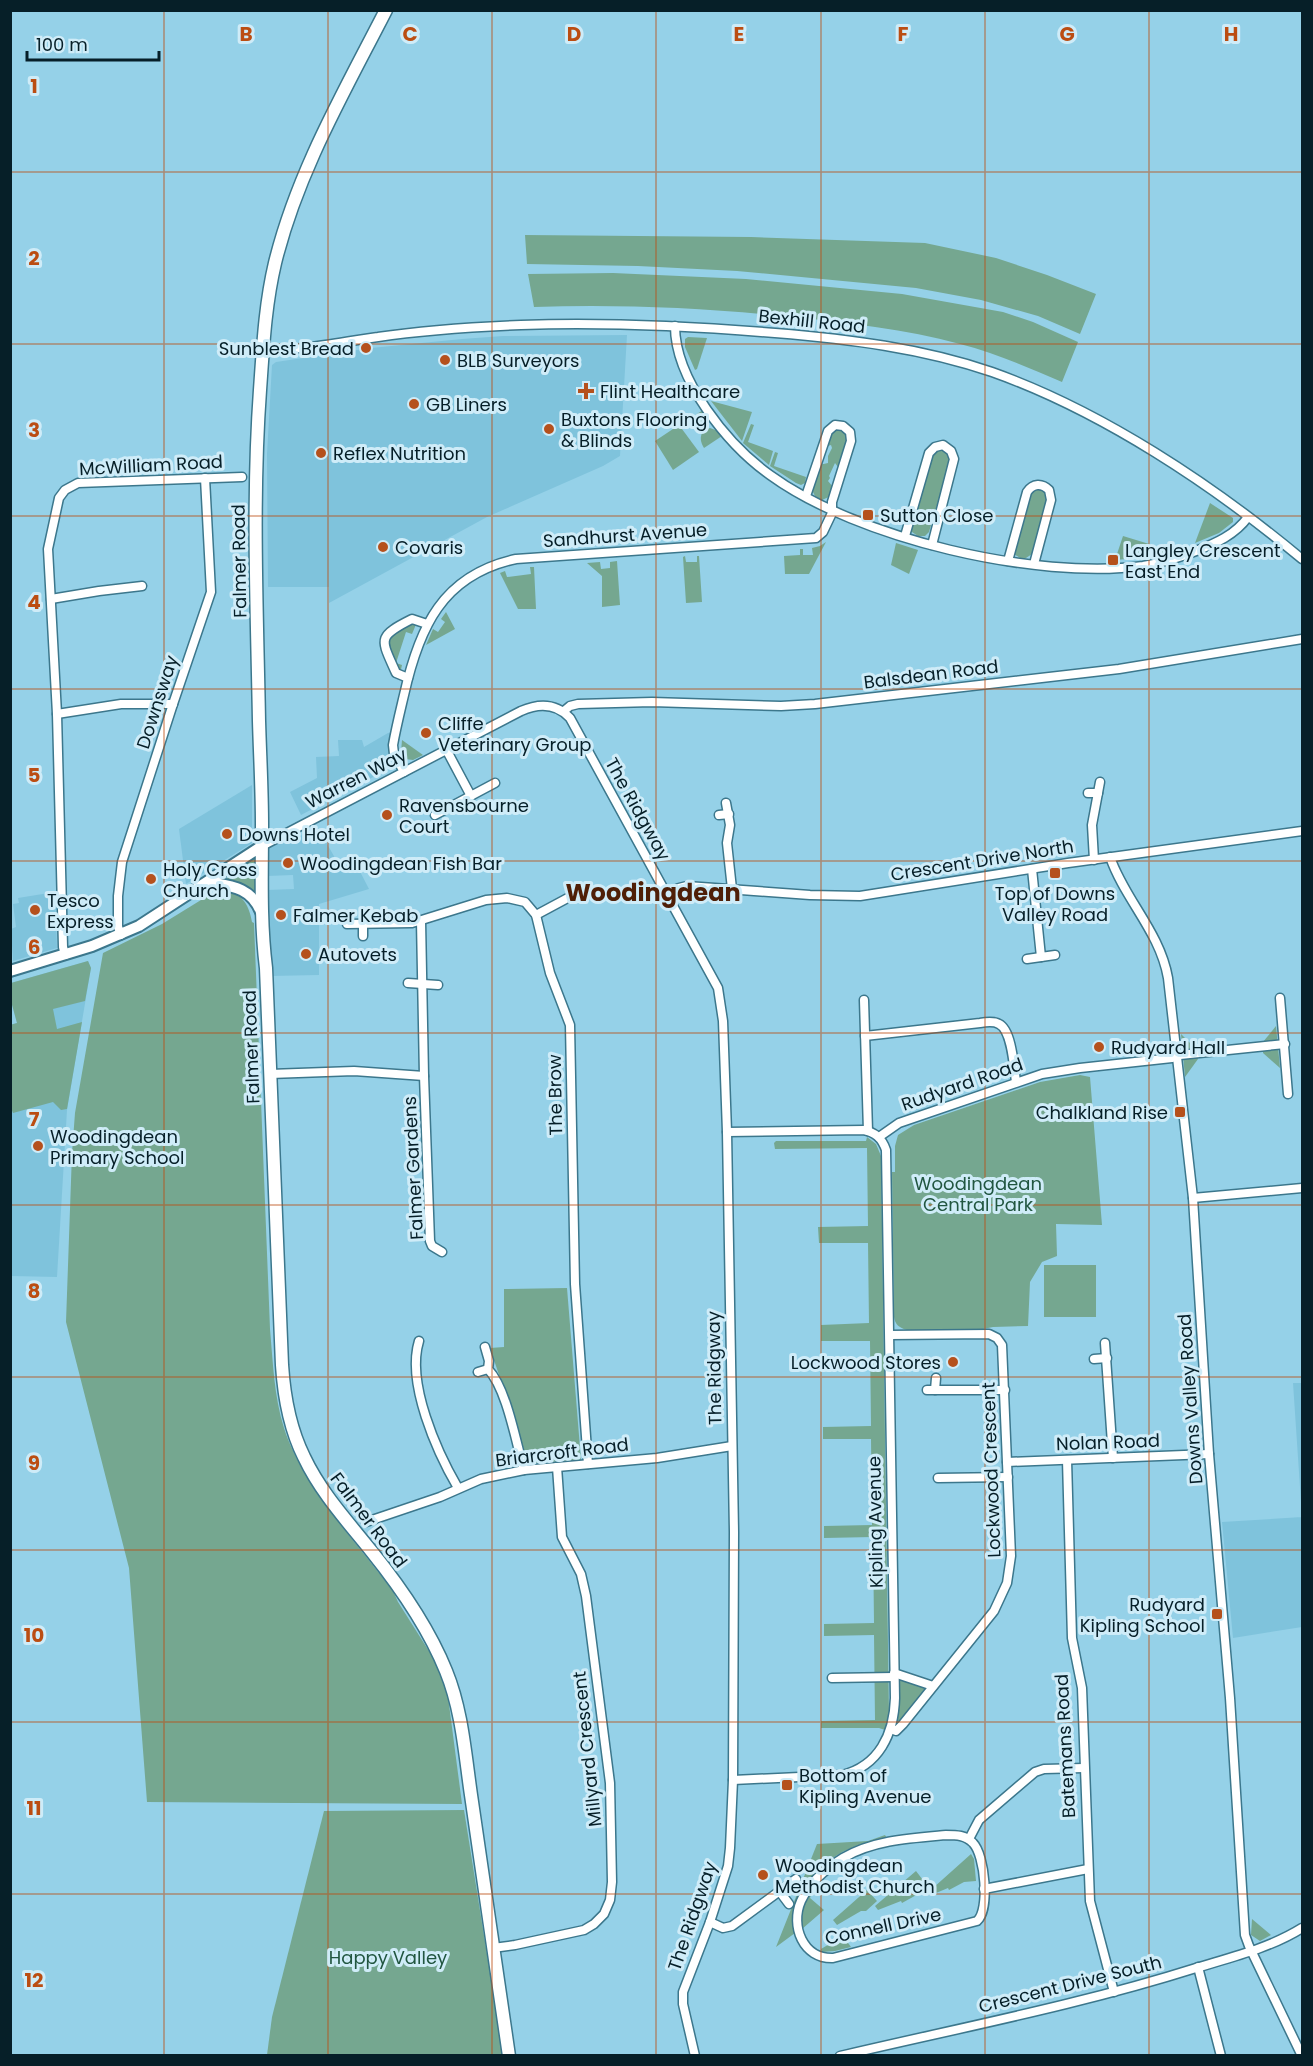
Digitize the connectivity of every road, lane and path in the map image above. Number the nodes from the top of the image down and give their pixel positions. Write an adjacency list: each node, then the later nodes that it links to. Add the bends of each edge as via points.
1 (386, 10): 3 (main road, Falmer Road, via 300,184 275,263)
2 (675, 326): 3 (street, Bexhill Road, via 490,327); 6 (street, via 679,352 691,380 724,431 770,475); 8 (street, Bexhill Road, via 845,340 975,367 1093,417)
3 (263, 348): 32 (main road, Falmer Road, via 255,520)
4 (242, 477): 5 (street, McWilliam Road)
5 (205, 478): 15 (street, McWilliam Road, via 83,483 65,490 58,502 48,543); 19 (street, Downsway, via 212,590)
6 (806, 496): 7 (street); 7 (street, Sandhurst Avenue, via 826,432 843,426 851,438)
7 (832, 509): 9 (street); 16 (street, Sandhurst Avenue, via 823,532 813,539 505,562 476,574 458,588)
8 (1248, 517): 11 (street, Bexhill Road); 13 (street, via 1230,535 1164,562 1125,568)
9 (904, 536): 10 (street); 10 (street, via 929,453 943,445 951,450 954,460)
10 (932, 544): 12 (street)
11 (1302, 559)
12 (1008, 561): 13 (street); 13 (street, via 1027,492 1041,485 1049,490 1051,500)
13 (1034, 564)
14 (142, 586): 15 (street)
15 (51, 599): 21 (street, McWilliam Road)
16 (427, 624): 18 (street, Sandhurst Avenue); 18 (street, via 412,619 384,638 396,673)
17 (1302, 639): 20 (street, Balsdean Road, via 1119,669 815,704 625,702 578,704)
18 (408, 678): 23 (street, Sandhurst Avenue, via 393,748)
19 (172, 704): 21 (street, via 121,704); 45 (street, Downsway, via 122,862 118,896)
20 (564, 711): 22 (street, Warren Way, via 547,705 528,708); 39 (street, The Ridgway)
21 (57, 714): 47 (street, McWilliam Road)
22 (447, 751): 23 (street, Warren Way); 28 (street)
23 (404, 772): 32 (street, Warren Way)
24 (1100, 782): 26 (street)
25 (495, 783): 28 (street)
26 (1098, 792): 27 (street); 34 (street, via 1092,825)
27 (1088, 793)
28 (471, 796): 30 (street)
29 (726, 803): 37 (street)
30 (435, 815)
31 (1302, 831): 33 (street, Crescent Drive North)
32 (262, 846): 36 (street); 40 (main road, Falmer Road)
33 (1110, 857): 34 (street, Crescent Drive North); 59 (street, Downs Valley Road, via 1162,952 1169,980)
34 (1094, 860): 35 (street, Crescent Drive North)
35 (1032, 869): 37 (street, Crescent Drive North, via 853,896); 49 (street)
36 (208, 882): 40 (street, via 244,890); 45 (street)
37 (732, 889): 39 (street, Crescent Drive North, via 687,886)
38 (577, 893): 41 (street)
39 (666, 894): 65 (street, The Ridgway, via 718,988)
40 (261, 912): 60 (main road, Falmer Road)
41 (536, 915): 42 (street, via 525,902 507,898 486,900); 85 (street, The Brow, via 550,973 570,1025 575,1284)
42 (422, 921): 44 (street); 53 (street, Falmer Gardens)
43 (347, 924): 44 (street)
44 (363, 924): 46 (street)
45 (121, 935): 47 (street)
46 (363, 936)
47 (65, 955): 51 (street)
48 (1055, 955): 49 (street)
49 (1041, 957): 50 (street)
50 (1027, 959)
51 (10, 971)
52 (408, 983): 53 (street)
53 (423, 984): 54 (street); 61 (street, Falmer Gardens)
54 (438, 985)
55 (1280, 998): 58 (street)
56 (864, 1000): 57 (street)
57 (866, 1036): 62 (street, via 995,1022 1008,1032); 64 (street)
58 (1285, 1044): 59 (street, Rudyard Road); 63 (street)
59 (1176, 1057): 62 (street, Rudyard Road, via 1072,1069); 68 (street, Downs Valley Road)
60 (270, 1074): 61 (street, Falmer Gardens, via 354,1071); 106 (main road, Falmer Road, via 282,1357 289,1414 300,1450 320,1486 414,1612 446,1672 463,1743)
61 (424, 1076): 69 (street, Falmer Gardens, via 431,1243)
62 (1016, 1082): 66 (street, Rudyard Road, via 900,1123)
63 (1288, 1094)
64 (868, 1131): 65 (street); 66 (street)
65 (727, 1132): 80 (street, The Ridgway)
66 (879, 1137): 70 (street, Kipling Avenue, via 886,1155)
67 (1302, 1188): 68 (street)
68 (1193, 1198): 81 (street, Downs Valley Road)
69 (442, 1252)
70 (890, 1335): 79 (street, Lockwood Crescent, via 991,1335 1003,1347); 92 (street, Kipling Avenue)
71 (419, 1341): 90 (street, via 416,1352 424,1413)
72 (1105, 1342): 74 (street)
73 (485, 1347): 76 (street)
74 (1107, 1358): 75 (street); 82 (street)
75 (1094, 1359)
76 (488, 1369): 77 (street); 87 (street, via 496,1377)
77 (478, 1372)
78 (936, 1378): 79 (street, via 931,1390)
79 (1005, 1390): 84 (street, Lockwood Crescent)
80 (732, 1446): 85 (street, Briarcroft Road); 97 (street, The Ridgway)
81 (1209, 1454): 82 (street, Nolan Road); 107 (street, Downs Valley Road, via 1245,1935)
82 (1113, 1458): 83 (street, Nolan Road)
83 (1066, 1460): 84 (street, Nolan Road); 96 (street, Batemans Road, via 1072,1638 1082,1688)
84 (1007, 1462): 88 (street, Lockwood Crescent)
85 (588, 1464): 86 (street, Briarcroft Road)
86 (556, 1467): 87 (street, Briarcroft Road); 106 (street, Millyard Crescent, via 562,1537 581,1574 586,1595 608,1761 611,1894 604,1914 586,1929)
87 (524, 1470): 90 (street, Briarcroft Road)
88 (1008, 1477): 89 (street); 94 (street, Lockwood Crescent, via 1011,1556 1005,1591 994,1611)
89 (938, 1478)
90 (458, 1488): 91 (street, Briarcroft Road)
91 (366, 1522)
92 (894, 1675): 93 (street); 94 (street); 95 (street, Kipling Avenue)
93 (832, 1678)
94 (933, 1686): 95 (street, Lockwood Crescent, via 896,1731)
95 (891, 1729): 97 (street, Kipling Avenue, via 876,1755 849,1774)
96 (1084, 1768): 98 (street, via 1035,1772 979,1820); 99 (street, Batemans Road)
97 (733, 1780): 104 (street, The Ridgway, via 728,1866)
98 (969, 1839): 101 (street, Connell Drive, via 980,1857); 101 (street, Connell Drive, via 938,1836 879,1844 852,1853 826,1869 802,1898 799,1931 806,1947 816,1955 844,1955 971,1924 982,1915)
99 (1088, 1869): 101 (street); 109 (street, Batemans Road, via 1090,1900)
100 (796, 1879): 102 (street)
101 (984, 1889)
102 (780, 1892): 103 (street); 104 (street, via 732,1926 723,1928)
103 (789, 1904)
104 (710, 1923): 111 (street, The Ridgway, via 682,1997)
105 (1302, 1928): 107 (street, Crescent Drive South)
106 (493, 1948): 110 (main road, Falmer Road)
107 (1251, 1951): 108 (street, Crescent Drive South); 114 (street, Downs Valley Road)
108 (1198, 1967): 109 (street, Crescent Drive South); 113 (street)
109 (1114, 1992): 112 (street, Crescent Drive South)
110 (509, 2055)
111 (695, 2055)
112 (840, 2055)
113 (1221, 2055)
114 (1302, 2055)

